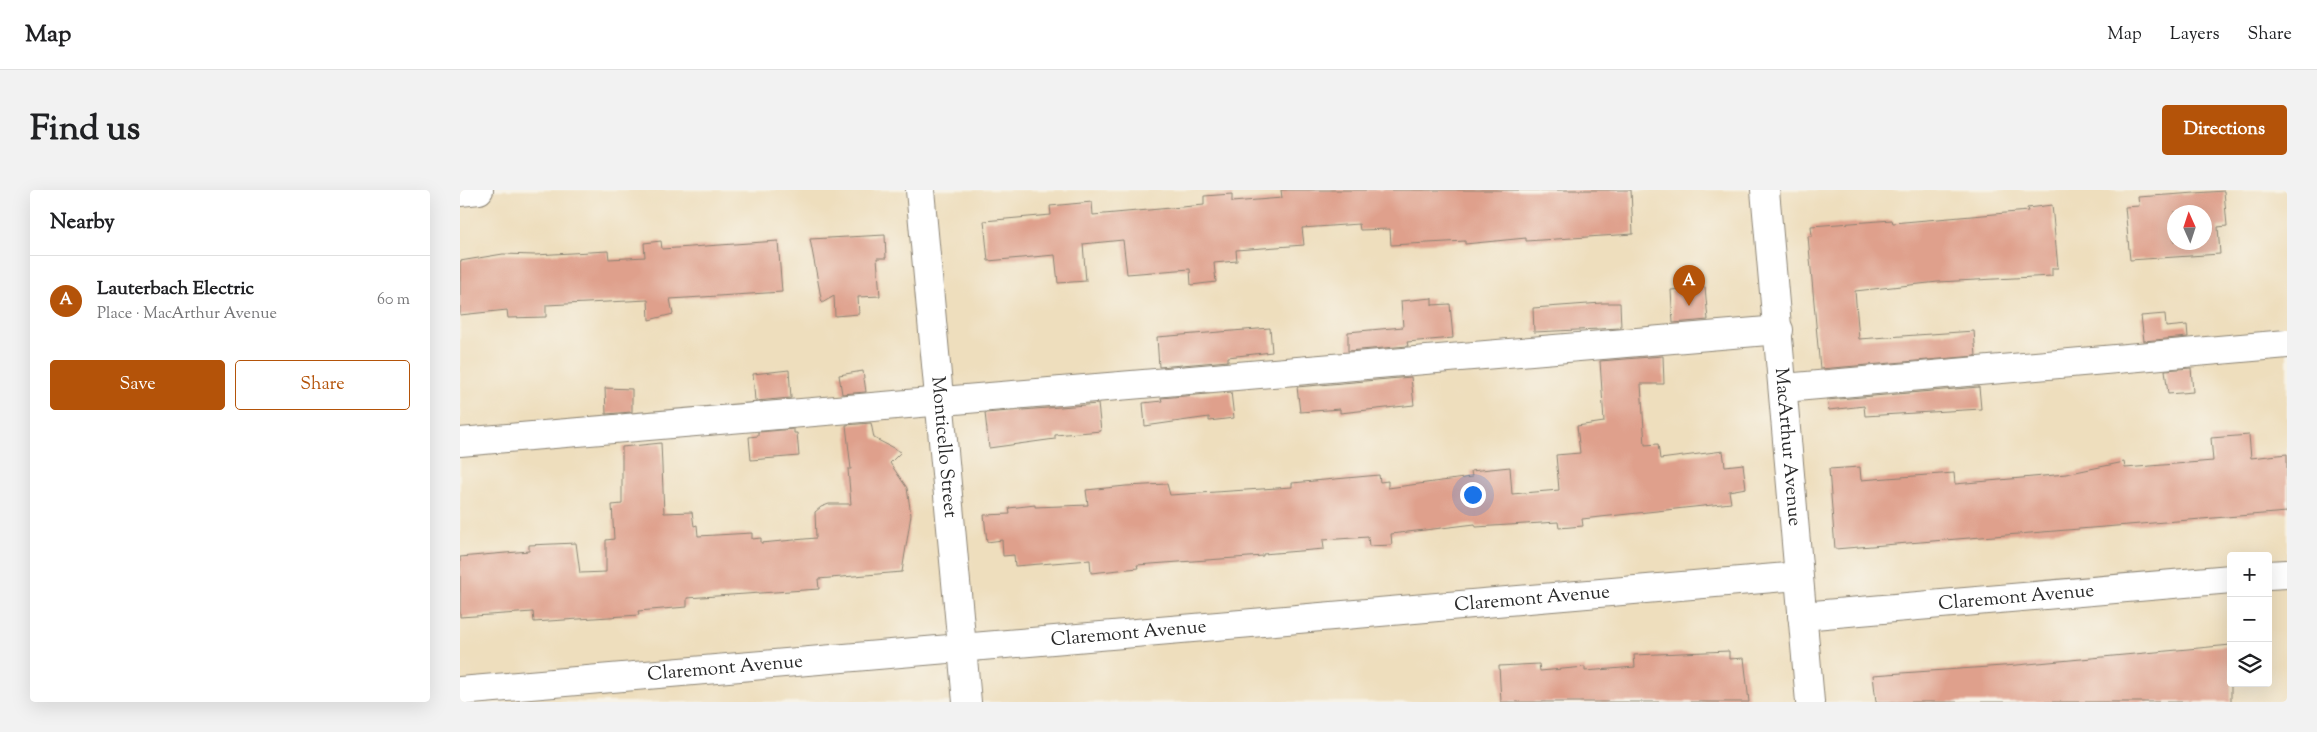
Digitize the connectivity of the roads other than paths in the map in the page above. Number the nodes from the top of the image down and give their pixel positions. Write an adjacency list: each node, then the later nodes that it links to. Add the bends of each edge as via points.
1 (478, 190): 4 (street)
2 (920, 190): 8 (street, Monticello Street)
3 (1765, 190): 5 (street, MacArthur Avenue)
4 (460, 192)
5 (1778, 330): 7 (street, MacArthur Avenue); 8 (street)
6 (2287, 344): 7 (street)
7 (1784, 388): 12 (street, MacArthur Avenue)
8 (940, 400): 9 (street); 15 (street, Monticello Street)
9 (460, 442)
10 (2287, 574): 11 (street)
11 (2272, 575)
12 (1798, 576): 14 (street, MacArthur Avenue); 15 (street, Claremont Avenue)
13 (2227, 579): 14 (street, Claremont Avenue)
14 (1802, 616): 18 (street, MacArthur Avenue)
15 (962, 649): 16 (street, Claremont Avenue); 17 (street, Monticello Street)
16 (460, 691)
17 (966, 702)
18 (1810, 702)

